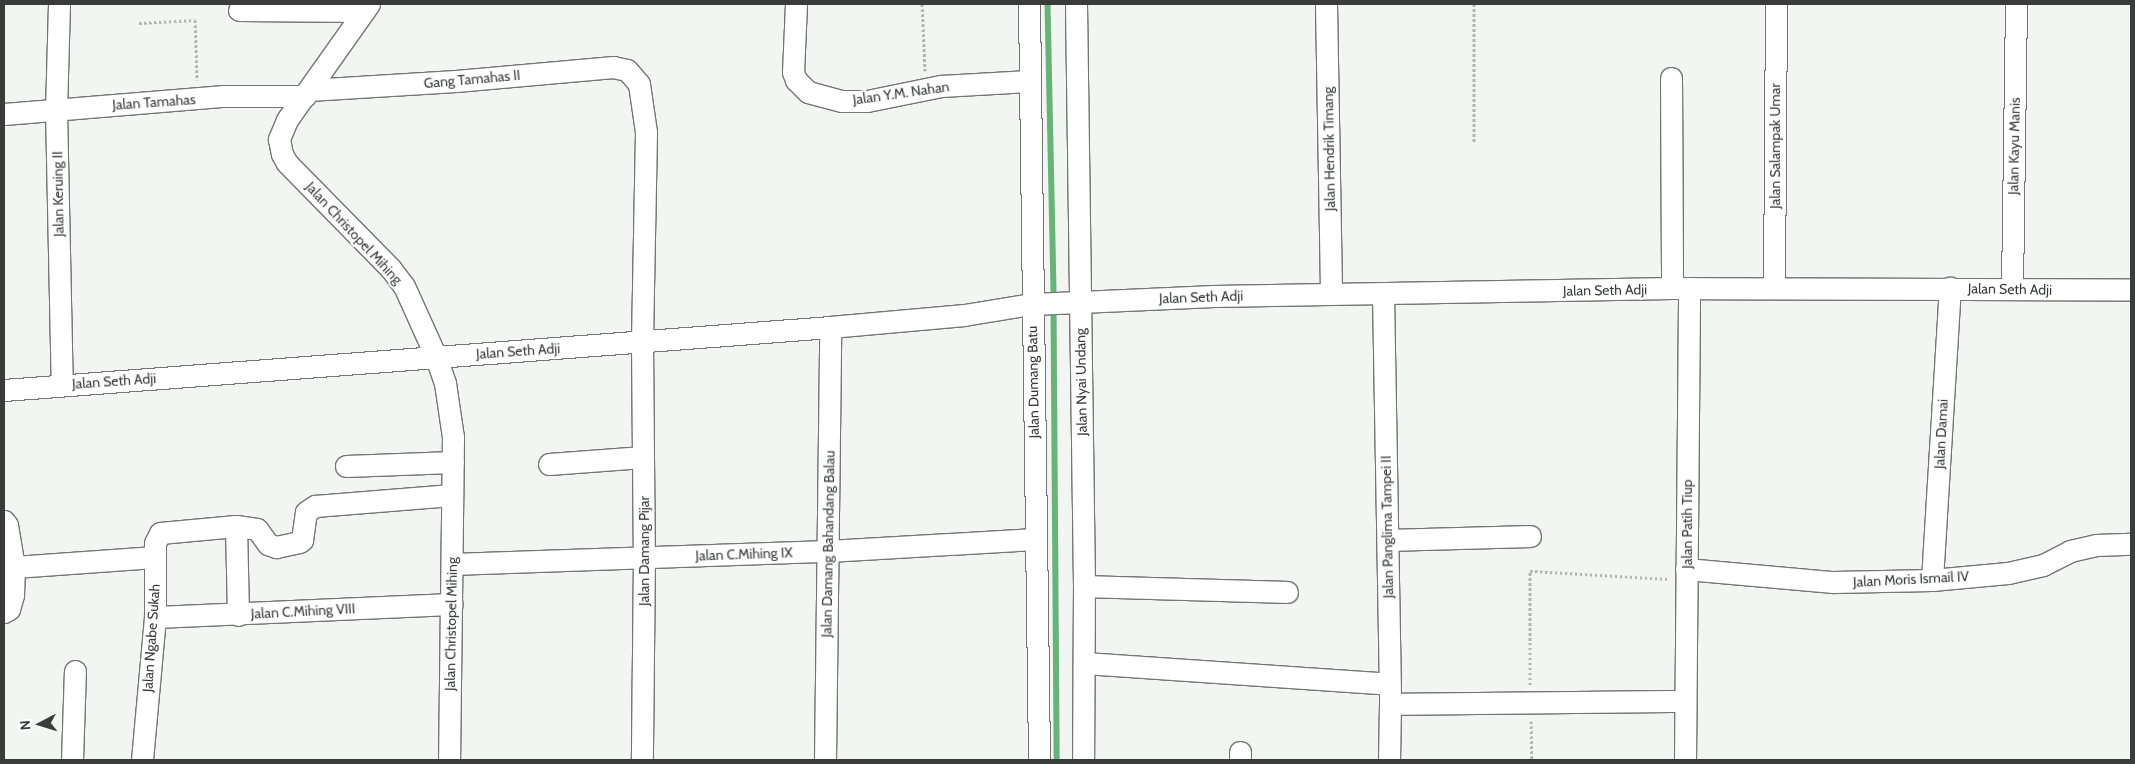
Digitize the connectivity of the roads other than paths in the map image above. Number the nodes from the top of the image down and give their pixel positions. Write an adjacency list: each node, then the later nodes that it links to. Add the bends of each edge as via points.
1 (60, 4): 14 (street, Jalan Keruing II)
2 (796, 4): 12 (street, Jalan Y.M. Nahan, via 793,72 808,92 842,101 867,100 941,86)
3 (1029, 4): 12 (street, Jalan Dumang Batu)
4 (1076, 4): 23 (street, Jalan Nyai Undang)
5 (1326, 4): 22 (street, Jalan Hendrik Timang)
6 (1776, 4): 17 (street, Jalan Salampak Umar)
7 (2016, 4): 19 (street, Jalan Kayu Manis)
8 (367, 7): 9 (street); 13 (street, Jalan Christopel Mihing)
9 (239, 10)
10 (633, 75): 13 (street, Gang Tamahas II, via 613,67); 26 (street, Jalan Damang Pijar, via 642,92 646,132)
11 (1671, 78): 16 (street, Jalan Patih Tiup)
12 (1029, 81): 24 (street, Jalan Dumang Batu)
13 (307, 93): 14 (street, Jalan Tamahas); 27 (street, Jalan Christopel Mihing, via 281,133 282,154 404,286)
14 (56, 109): 15 (street, Jalan Tamahas); 28 (street, Jalan Keruing II)
15 (4, 114)
16 (1681, 288): 17 (street, Jalan Seth Adji); 21 (street, Jalan Seth Adji); 46 (street, Jalan Patih Tiup)
17 (1774, 288): 18 (street, Jalan Seth Adji)
18 (1950, 288): 19 (street, Jalan Seth Adji); 47 (street, Jalan Damai)
19 (2012, 289): 20 (street, Jalan Seth Adji)
20 (2131, 290)
21 (1383, 293): 22 (street, Jalan Seth Adji); 39 (street, Jalan Panglima Tampei II)
22 (1331, 294): 23 (street, Jalan Seth Adji)
23 (1077, 302): 24 (street, Jalan Seth Adji); 48 (street, Jalan Nyai Undang)
24 (1037, 304): 25 (street, Jalan Seth Adji, via 964,315); 38 (street, Jalan Dumang Batu)
25 (830, 327): 26 (street, Jalan Seth Adji); 41 (street, Jalan Damang Bahandang Balau)
26 (642, 342): 27 (street, Jalan Seth Adji); 30 (street, Jalan Damang Pijar)
27 (436, 357): 28 (street, Jalan Seth Adji); 31 (street, Jalan Christopel Mihing, via 445,383)
28 (62, 385): 29 (street, Jalan Seth Adji)
29 (4, 390)
30 (643, 457): 32 (street); 43 (street, Jalan Damang Pijar)
31 (453, 462): 33 (street); 34 (street, Jalan Christopel Mihing)
32 (549, 464)
33 (346, 466)
34 (452, 494): 36 (street, via 315,506 306,512 302,540 276,547 268,544 257,529); 44 (street, Jalan Christopel Mihing)
35 (4, 521): 45 (street)
36 (236, 526): 42 (street, Jalan Ngabe Sukah, via 160,533 155,542); 52 (street)
37 (1530, 536): 39 (street)
38 (1035, 539): 41 (street, Jalan C.Mihing IX); 63 (street, Jalan Dumang Batu)
39 (1388, 540): 56 (street, Jalan Panglima Tampei II)
40 (2131, 544): 47 (street, Jalan Moris Ismail IV, via 2096,545 2070,551 2043,565 2008,573)
41 (828, 551): 43 (street, Jalan C.Mihing IX); 62 (street, Jalan Damang Bahandang Balau)
42 (154, 557): 45 (street); 53 (street, Jalan Ngabe Sukah)
43 (644, 557): 44 (street, Jalan C.Mihing IX); 61 (street, Jalan Damang Pijar)
44 (452, 564): 50 (street, Jalan Christopel Mihing)
45 (14, 567): 51 (street, via 13,596 9,609)
46 (1686, 574): 47 (street, Jalan Moris Ismail IV, via 1833,582); 57 (street, Jalan Patih Tiup)
47 (1932, 580)
48 (1084, 586): 49 (street); 54 (street, Jalan Nyai Undang)
49 (1287, 592)
50 (452, 604): 52 (street, Jalan C.Mihing VIII); 60 (street, Jalan Christopel Mihing)
51 (4, 612)
52 (238, 615): 53 (street, Jalan C.Mihing VIII)
53 (155, 618): 59 (street, Jalan Ngabe Sukah)
54 (1084, 663): 56 (street); 64 (street, Jalan Nyai Undang)
55 (75, 671): 58 (street)
56 (1390, 694): 57 (street, via 1530,704); 65 (street, Jalan Panglima Tampei II)
57 (1685, 701): 66 (street, Jalan Patih Tiup)
58 (72, 760)
59 (142, 760)
60 (448, 760)
61 (642, 760)
62 (825, 760)
63 (1038, 760)
64 (1084, 760)
65 (1389, 760)
66 (1685, 760)

